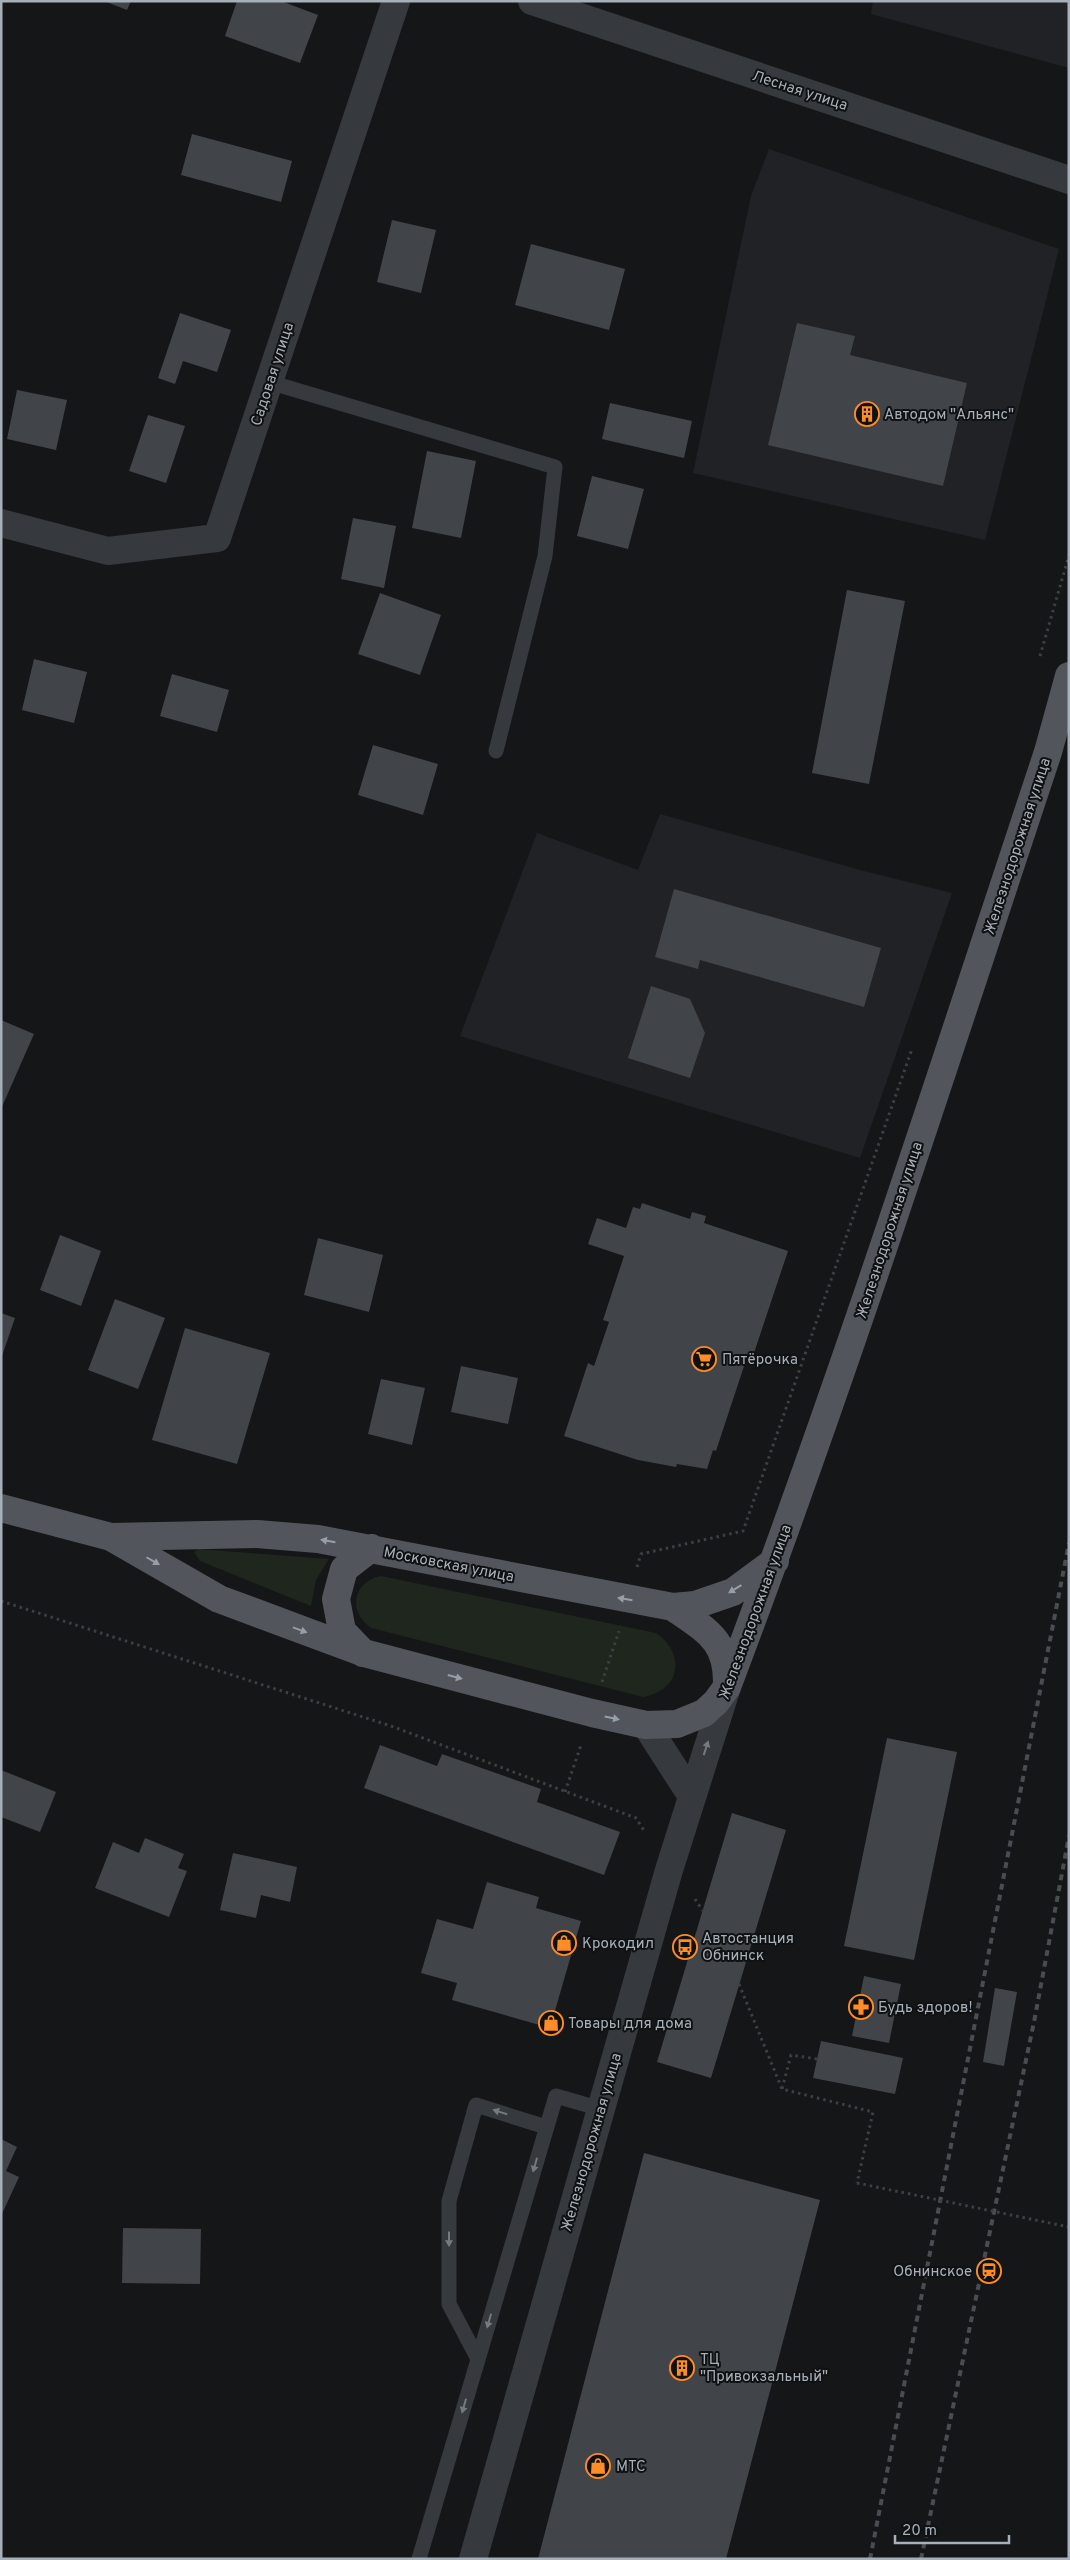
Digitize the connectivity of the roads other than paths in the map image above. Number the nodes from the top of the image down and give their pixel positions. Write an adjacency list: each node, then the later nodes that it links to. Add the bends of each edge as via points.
1 (396, 1): 4 (street, Садовая улица)
2 (532, 1): 3 (street, Лесная улица)
3 (1069, 180)
4 (269, 382): 5 (street, Садовая улица, via 217,538 108,552); 7 (lane, via 555,467 545,556)
5 (1, 523)
6 (1069, 676): 11 (main road, Железнодорожная улица, via 1048,752 870,1289)
7 (496, 751)
8 (1, 1508): 9 (main road, Московская улица)
9 (111, 1537): 10 (main road, Московская улица, one-way to 9, via 257,1534); 13 (main road, Московская улица, one-way to 13, via 219,1599)
10 (371, 1548): 12 (main road, Московская улица, one-way to 10); 13 (main road, via 344,1569 336,1599 342,1631)
11 (774, 1561): 12 (main road, Московская улица, one-way to 12, via 733,1592); 14 (main road, Железнодорожная улица)
12 (673, 1607): 14 (main road, via 706,1631 721,1648 727,1664)
13 (364, 1654): 15 (main road, Московская улица, one-way to 15, via 592,1714)
14 (727, 1687): 15 (main road, Московская улица, via 716,1702 691,1719 677,1724); 16 (street, Железнодорожная улица, one-way to 14)
15 (646, 1724): 16 (street)
16 (691, 1795): 17 (street, Железнодорожная улица)
17 (601, 2109): 18 (lane, via 556,2096); 21 (street, Железнодорожная улица)
18 (546, 2127): 19 (lane, one-way to 19); 19 (lane, one-way to 19, via 476,2105 449,2201 449,2304)
19 (478, 2359): 20 (lane, one-way to 20)
20 (419, 2559)
21 (473, 2559)

